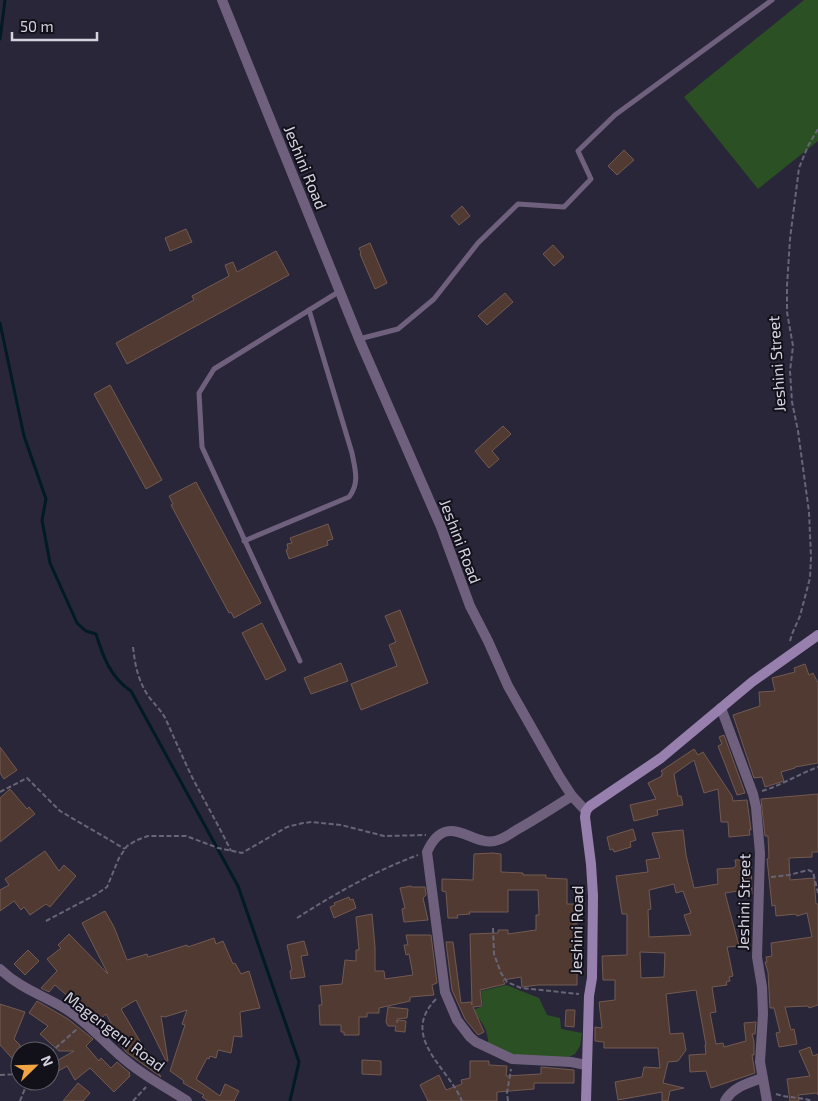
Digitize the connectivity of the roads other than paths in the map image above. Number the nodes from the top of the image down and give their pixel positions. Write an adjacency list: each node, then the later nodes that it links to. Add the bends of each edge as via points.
1 (222, 0): 3 (street, Jeshini Road)
2 (772, 0): 5 (lane, via 615,115 578,151 591,179 564,207 518,204 478,243 434,299 398,329)
3 (340, 291): 4 (lane); 5 (street, Jeshini Road)
4 (309, 310): 6 (lane, via 214,369 199,393 202,446); 6 (lane, via 352,453 357,476 355,489 349,497)
5 (359, 339): 10 (street, Jeshini Road, via 440,527 470,606 508,686)
6 (244, 541): 8 (lane)
7 (818, 635): 9 (street)
8 (300, 661)
9 (721, 708): 11 (street, via 661,758); 14 (street, Jeshini Street, via 756,807 760,852 758,957 763,1014)
10 (572, 796): 11 (street, Jeshini Road); 13 (street, via 497,841 488,842 459,831 444,833 432,841 427,852 445,992 454,1015 470,1037 512,1059)
11 (586, 811): 13 (street, Jeshini Road, via 593,896)
12 (0, 969): 16 (street, Magengeni Road, via 26,990 61,1006 84,1022 129,1063)
13 (586, 1065): 17 (street, Jeshini Road)
14 (762, 1078): 15 (street, Jeshini Street); 18 (street, via 738,1088 728,1095)
15 (766, 1096)
16 (187, 1101)
17 (586, 1101)
18 (726, 1101)

